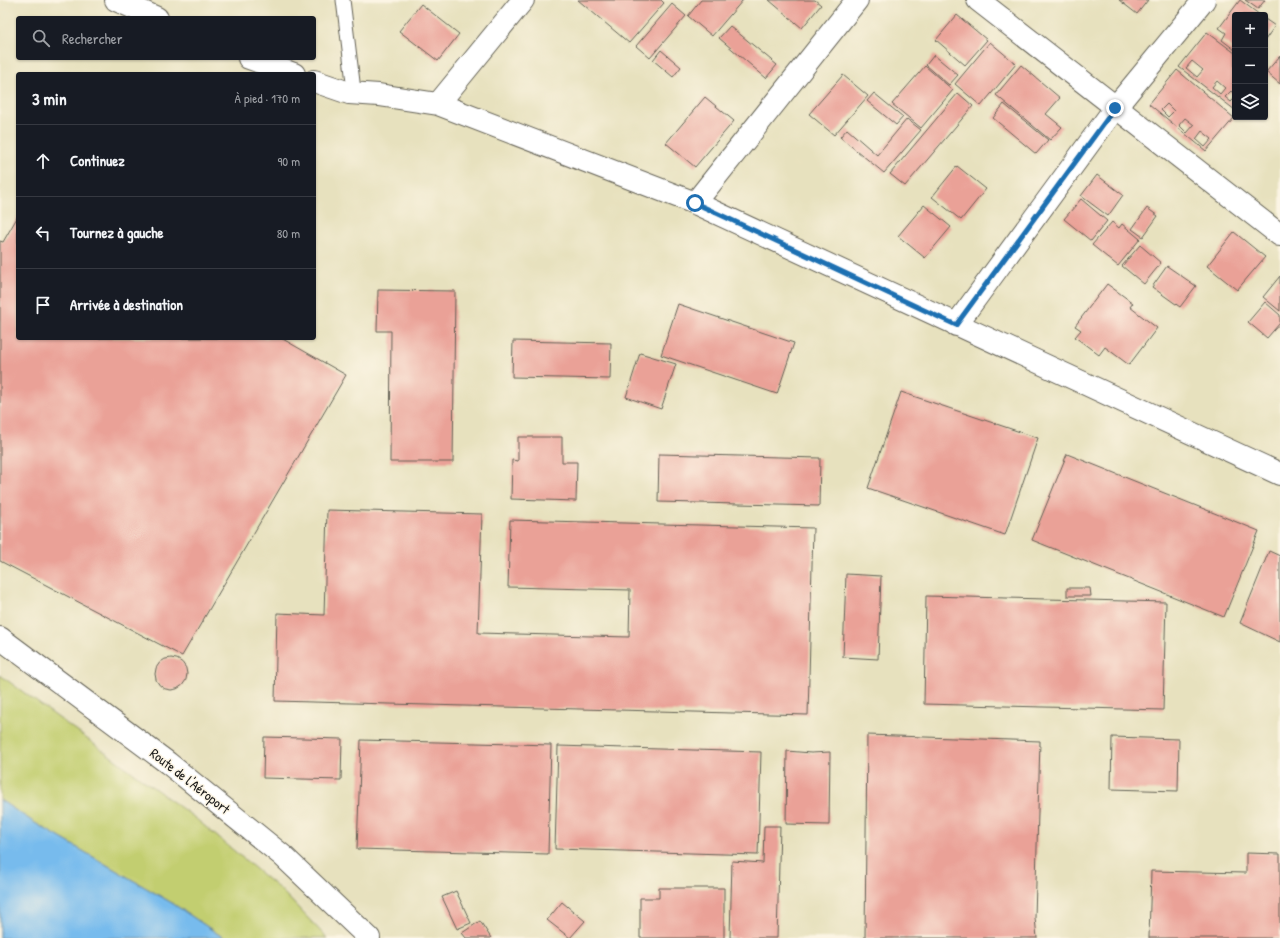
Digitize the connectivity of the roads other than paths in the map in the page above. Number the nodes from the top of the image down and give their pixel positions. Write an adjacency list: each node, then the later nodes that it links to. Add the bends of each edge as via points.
1 (116, 0): 7 (street)
2 (343, 0): 11 (lane)
3 (523, 0): 12 (street)
4 (857, 0): 14 (street)
5 (978, 0): 13 (street)
6 (1204, 0): 13 (street)
7 (152, 16)
8 (255, 60): 9 (street)
9 (288, 72)
10 (316, 82): 12 (street, via 349,94 379,95)
11 (353, 82)
12 (438, 104): 14 (street)
13 (1115, 108): 15 (street); 16 (street)
14 (695, 203): 16 (street)
15 (1280, 234)
16 (956, 325): 17 (street)
17 (1280, 474)
18 (0, 638): 19 (street, Route de l'Aéroport, via 168,763 277,851)
19 (369, 938)

